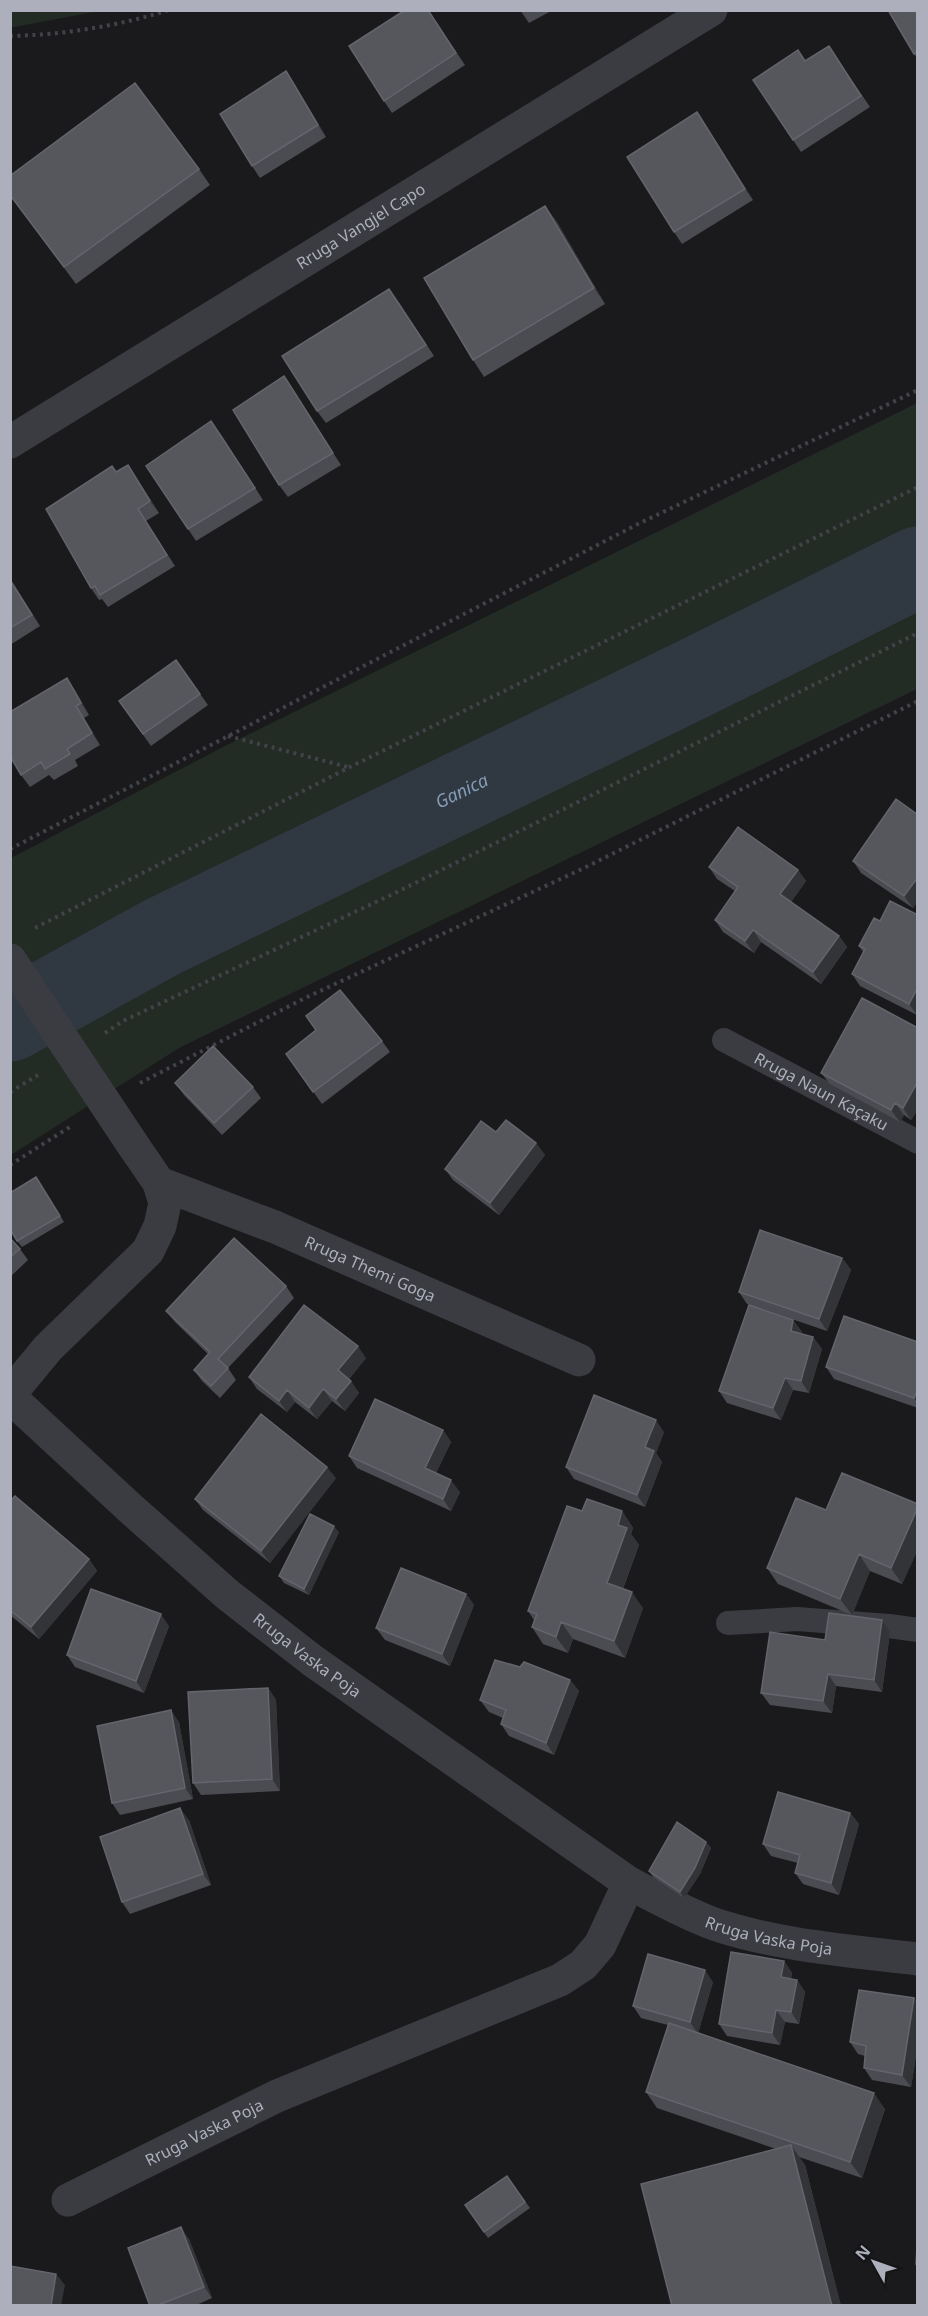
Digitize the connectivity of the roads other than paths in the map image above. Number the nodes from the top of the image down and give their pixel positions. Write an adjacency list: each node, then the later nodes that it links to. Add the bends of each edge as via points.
1 (711, 10): 2 (street, Rruga Vangjel Capo)
2 (10, 442)
3 (10, 960): 6 (street, bridge)
4 (724, 1040): 5 (lane, Rruga Naun Kaçaku)
5 (918, 1142)
6 (159, 1183): 7 (street, Rruga Themi Goga, via 275,1227); 8 (street, via 165,1203 148,1251 48,1348)
7 (579, 1360)
8 (10, 1396): 11 (street, Rruga Vaska Poja, via 130,1508 296,1648)
9 (728, 1623): 10 (lane, via 797,1618)
10 (918, 1630)
11 (629, 1882): 12 (street, Rruga Vaska Poja, via 717,1925 783,1941); 13 (street, Rruga Vaska Poja, via 600,1945 583,1965 560,1980 277,2096)
12 (918, 1959)
13 (68, 2200)

